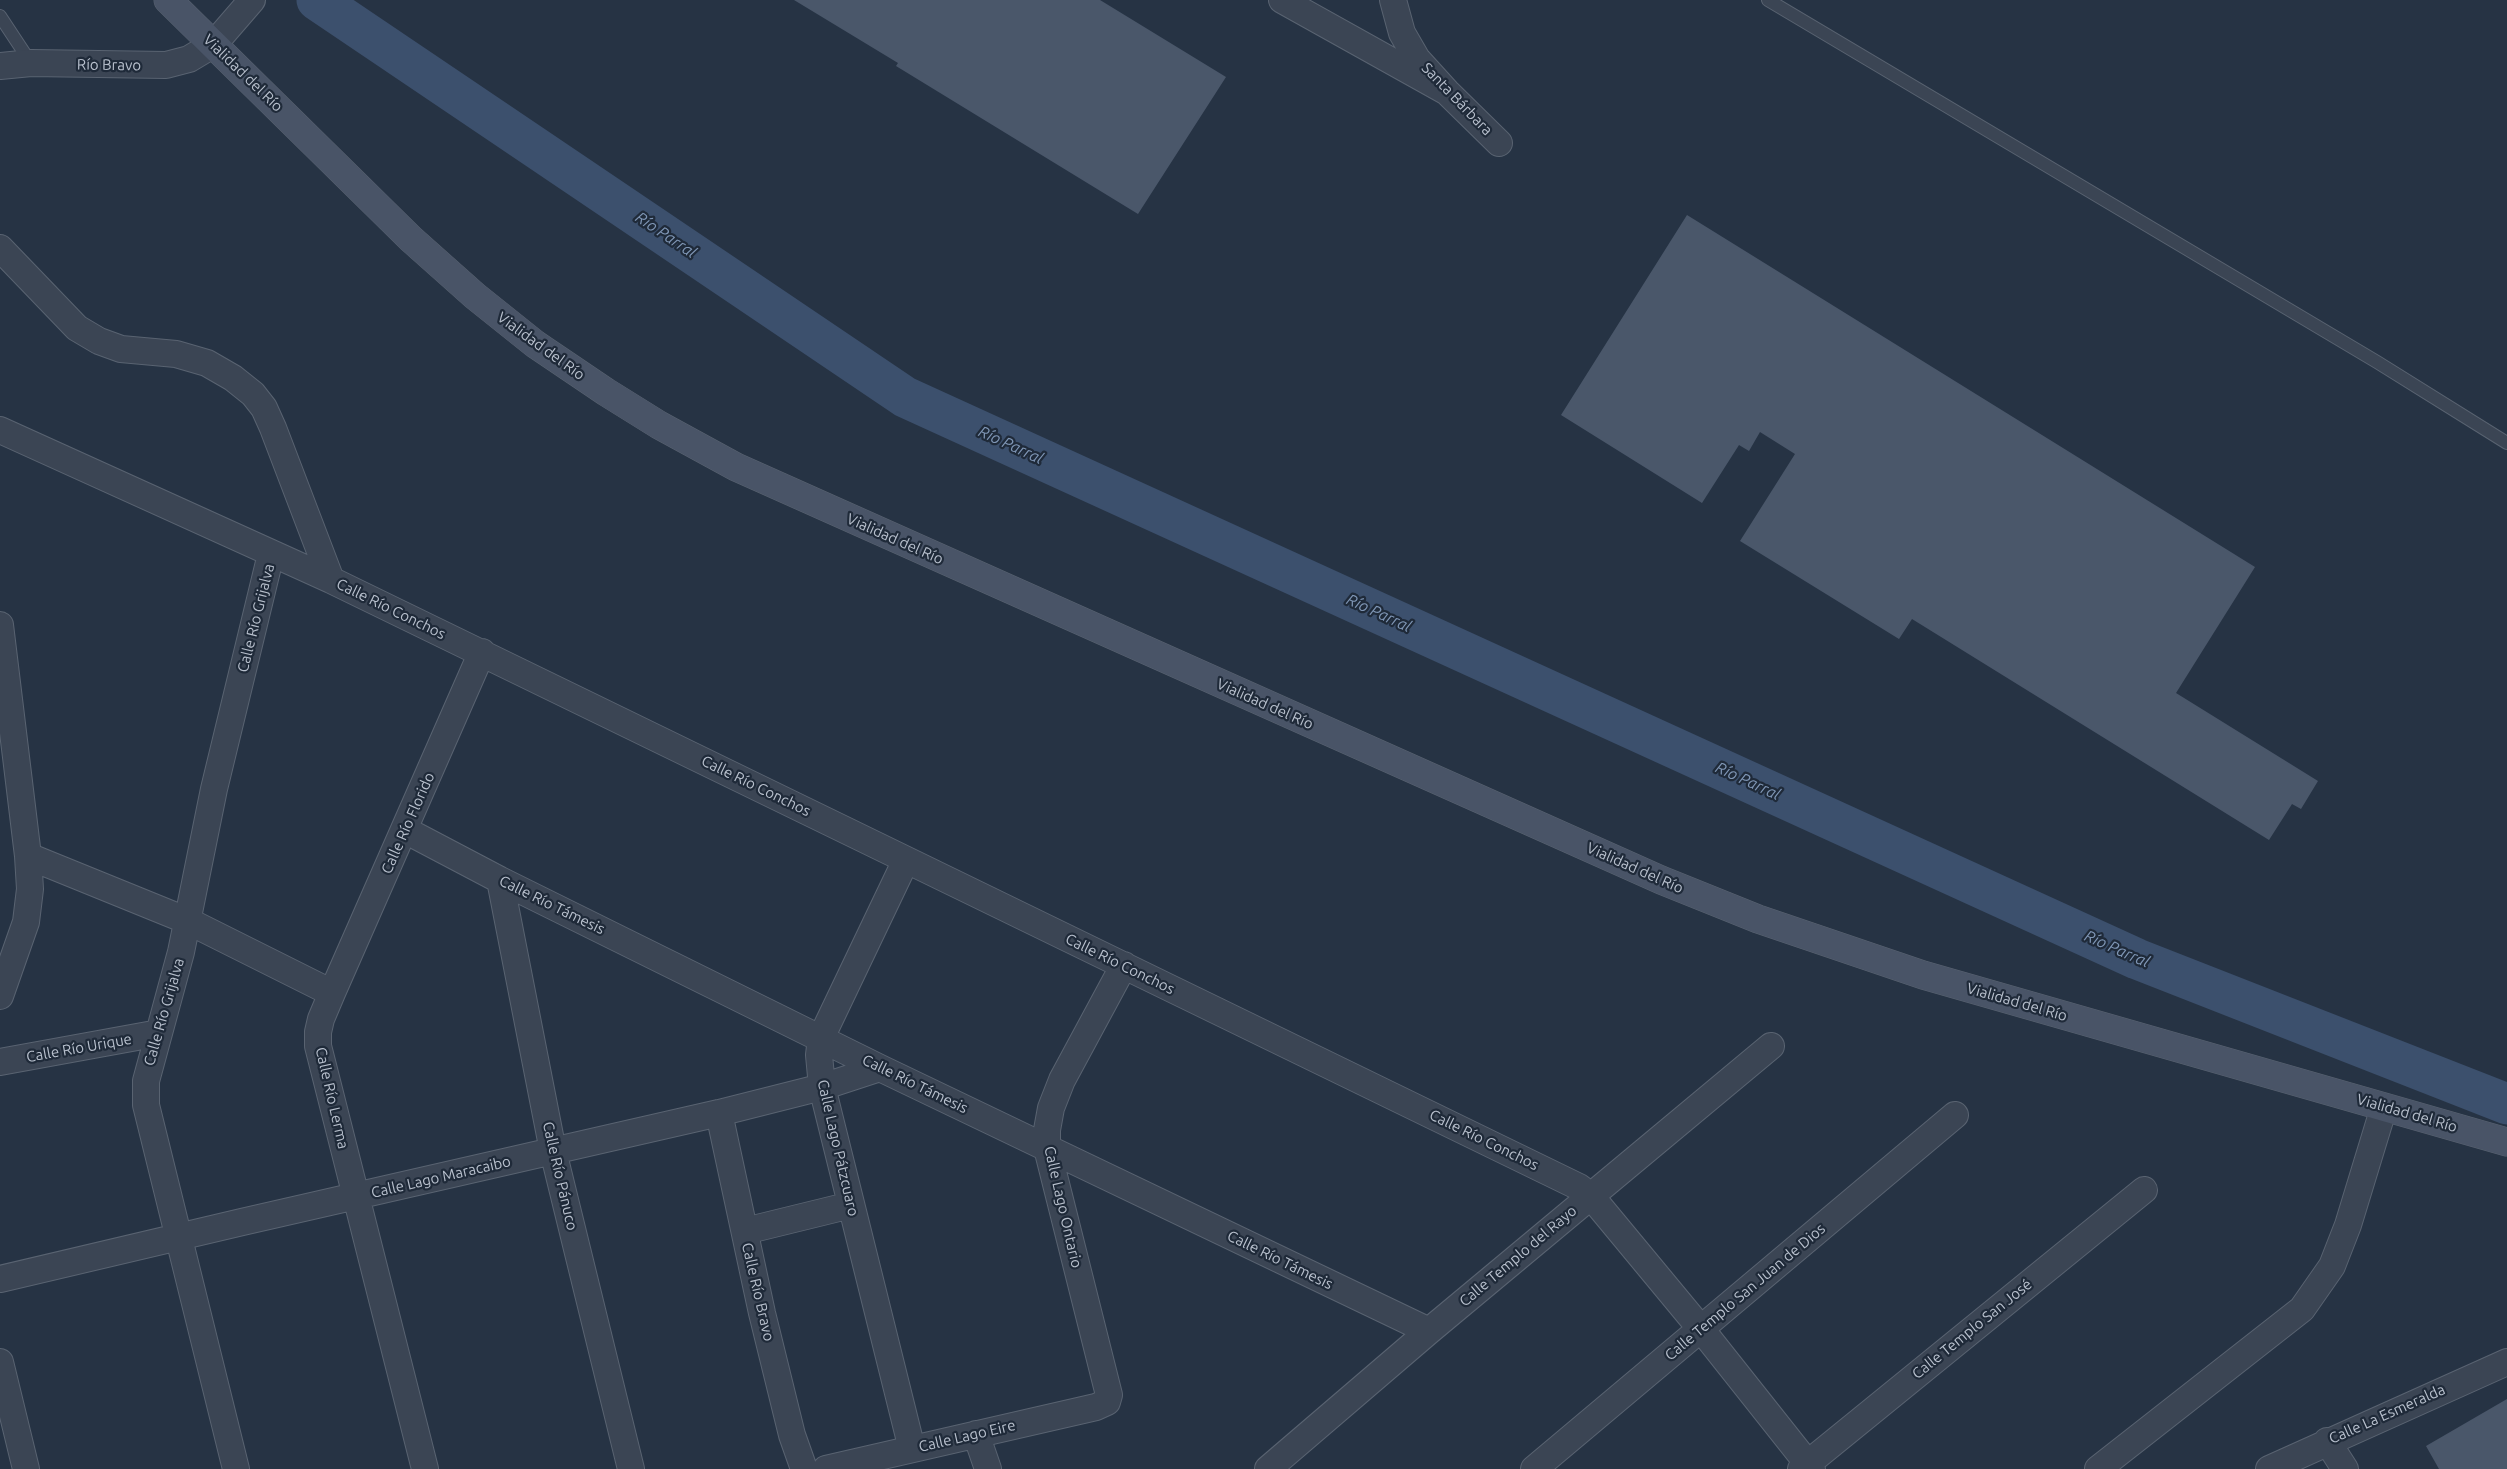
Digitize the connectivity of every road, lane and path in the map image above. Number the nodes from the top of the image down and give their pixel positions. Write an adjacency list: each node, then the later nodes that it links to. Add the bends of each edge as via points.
1 (168, 0): 7 (main road, Vialidad del Río)
2 (252, 0): 7 (street, Río Bravo)
3 (1282, 0): 10 (street)
4 (1394, 0): 10 (street, Santa Bárbara, via 1402,33 1417,59)
5 (1768, 0): 14 (lane, via 2369,357)
6 (0, 16): 8 (lane)
7 (214, 44): 8 (street, Río Bravo, via 189,59 166,65); 33 (main road, Vialidad del Río, via 411,239 475,296 535,344 606,392 736,467 1661,880 1758,919 1923,975)
8 (31, 63): 9 (street, Río Bravo)
9 (0, 66)
10 (1447, 92): 11 (street, Santa Bárbara)
11 (1499, 143)
12 (0, 248): 16 (street, Calle Río Conchos, via 77,328 122,349 176,354 207,363 253,394 273,428)
13 (0, 430): 15 (street, Calle Río Conchos)
14 (2507, 443)
15 (271, 554): 16 (street, Calle Río Conchos); 23 (street, Calle Río Grijalva, via 214,790)
16 (331, 580): 18 (street, Calle Río Conchos)
17 (0, 625): 20 (street)
18 (482, 652): 19 (street, Calle Río Florido); 21 (street, Calle Río Conchos)
19 (405, 830): 22 (street, Calle Río Támesis); 25 (street, Calle Río Florido)
20 (28, 856): 23 (street); 26 (street, via 30,889 26,922)
21 (906, 860): 24 (street, Calle Río Conchos); 28 (street, Calle Lago Pátzcuaro)
22 (500, 880): 28 (street, Calle Río Támesis); 38 (street, Calle Río Pánuco)
23 (188, 921): 25 (street); 27 (street, Calle Río Grijalva)
24 (1124, 965): 37 (street, Calle Lago Ontario, via 1062,1080 1051,1108); 40 (street, Calle Río Conchos, via 1570,1182)
25 (332, 993): 41 (street, Calle Río Lerma, via 321,1019 318,1046)
26 (0, 996)
27 (159, 1034): 30 (street, Calle Río Urique); 44 (street, Calle Río Grijalva, via 146,1081 146,1105)
28 (821, 1038): 31 (street, Calle Río Támesis); 32 (street, Calle Lago Pátzcuaro)
29 (1771, 1046): 40 (street, Calle Templo del Rayo)
30 (0, 1062)
31 (880, 1068): 32 (street, Calle Lago Maracaibo); 37 (street, Calle Río Támesis)
32 (822, 1087): 34 (street, Calle Lago Maracaibo); 42 (street, Calle Lago Pátzcuaro)
33 (2384, 1107): 36 (main road, Vialidad del Río); 65 (street, via 2332,1266 2302,1309)
34 (720, 1113): 38 (street, Calle Lago Maracaibo); 43 (street, Calle Río Bravo)
35 (1955, 1115): 46 (street, Calle Templo San Juan de Dios)
36 (2507, 1142)
37 (1047, 1148): 47 (street, Calle Río Támesis); 50 (street, Calle Lago Ontario, via 1109,1395)
38 (553, 1151): 41 (street, Calle Lago Maracaibo); 59 (street, Calle Río Pánuco)
39 (2144, 1190): 54 (street, Calle Templo San José)
40 (1590, 1195): 46 (street, Calle Río Conchos); 47 (street, Calle Templo del Rayo)
41 (356, 1197): 44 (street, Calle Lago Maracaibo); 58 (street, Calle Río Lerma)
42 (851, 1205): 43 (street); 53 (street, Calle Lago Pátzcuaro)
43 (745, 1231): 60 (street, Calle Río Bravo, via 792,1435)
44 (179, 1237): 45 (street, Calle Lago Maracaibo); 57 (street, Calle Río Grijalva)
45 (0, 1280)
46 (1701, 1329): 54 (street, Calle Río Conchos); 64 (street, Calle Templo San Juan de Dios)
47 (1429, 1331): 63 (street, Calle Templo del Rayo)
48 (0, 1362): 56 (street)
49 (2507, 1362): 52 (street, Calle La Esmeralda)
50 (1107, 1402): 51 (street, Calle Lago Eire)
51 (976, 1434): 53 (street, Calle Lago Eire); 62 (street)
52 (2327, 1441): 55 (street, Calle La Esmeralda); 66 (street)
53 (912, 1448): 61 (street, Calle Lago Eire)
54 (1807, 1467)
55 (2272, 1468)
56 (26, 1469)
57 (236, 1469)
58 (425, 1469)
59 (631, 1469)
60 (804, 1469)
61 (826, 1469)
62 (988, 1469)
63 (1268, 1469)
64 (1534, 1469)
65 (2098, 1469)
66 (2345, 1469)

